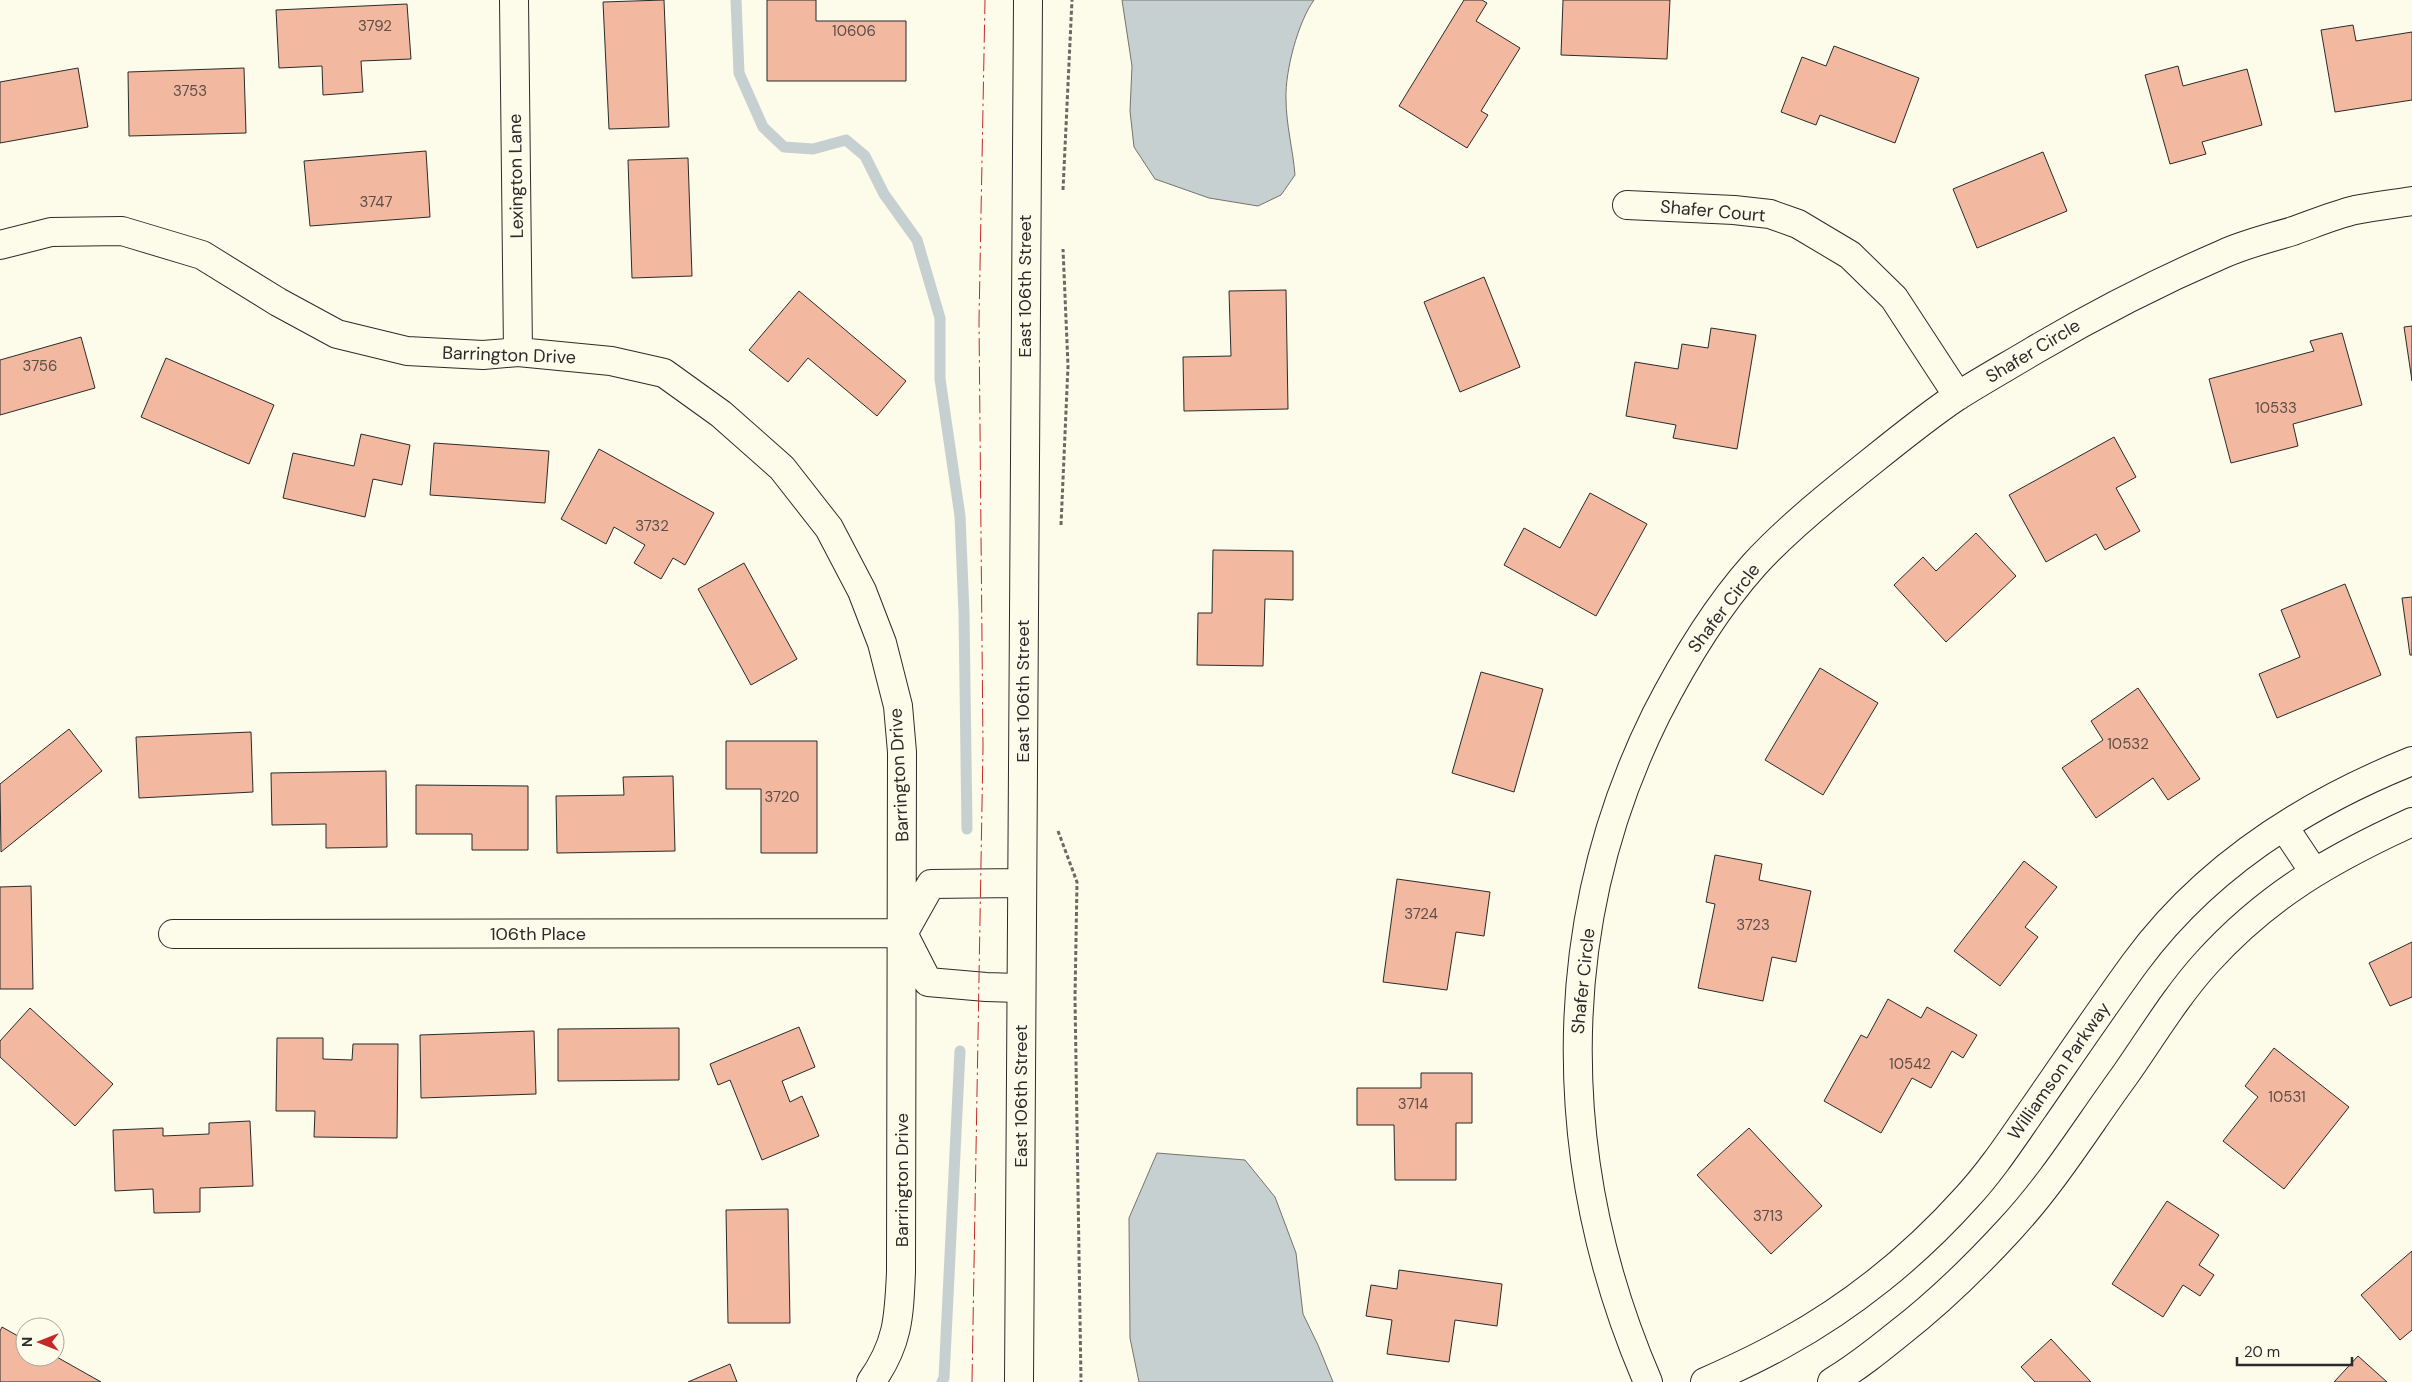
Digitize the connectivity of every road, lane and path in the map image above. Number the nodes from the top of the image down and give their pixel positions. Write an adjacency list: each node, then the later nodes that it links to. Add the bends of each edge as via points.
1 (514, 0): 9 (street, Lexington Lane)
2 (1028, 0): 17 (street, East 106th Street)
3 (1072, 0): 4 (path)
4 (1063, 199)
5 (2412, 201): 10 (street, Shafer Circle, via 2354,210 2226,252 2084,321)
6 (1627, 205): 10 (street, Shafer Court, via 1770,214 1798,224 1850,255 1894,298)
7 (0, 245): 9 (street, Barrington Drive, via 51,232 122,231 202,255 337,334 407,351 483,355)
8 (1063, 246): 11 (path, via 1068,366)
9 (518, 352): 18 (street, Barrington Drive, via 611,361 664,373 721,414 782,468 829,528 862,591 882,643 898,706 902,752)
10 (1958, 396): 24 (street, Shafer Circle, via 1815,507 1756,563 1723,603 1693,648 1643,742 1605,848 1581,977 1577,1089 1584,1159 1602,1246 1622,1317)
11 (1061, 535)
12 (2412, 761): 14 (street, Williamson Parkway, via 2333,796)
13 (2412, 822): 16 (street)
14 (2284, 826): 16 (street); 25 (street, Williamson Parkway, via 2214,878 2160,932 2136,961 2001,1155 1931,1234 1860,1295 1825,1319 1784,1344)
15 (1058, 828): 23 (path, via 1077,882 1075,998)
16 (2314, 872): 26 (street, via 2268,903 2206,963 2010,1230 1915,1321 1853,1370)
17 (1022, 883): 18 (street, via 931,884); 20 (street, East 106th Street)
18 (903, 933): 19 (street, 106th Place); 20 (street, via 928,982); 21 (street, Barrington Drive, via 902,1272 899,1317 893,1344)
19 (173, 934)
20 (1021, 988): 22 (street, East 106th Street)
21 (872, 1382)
22 (1019, 1382)
23 (1081, 1382)
24 (1648, 1382)
25 (1705, 1382)
26 (1832, 1382)

